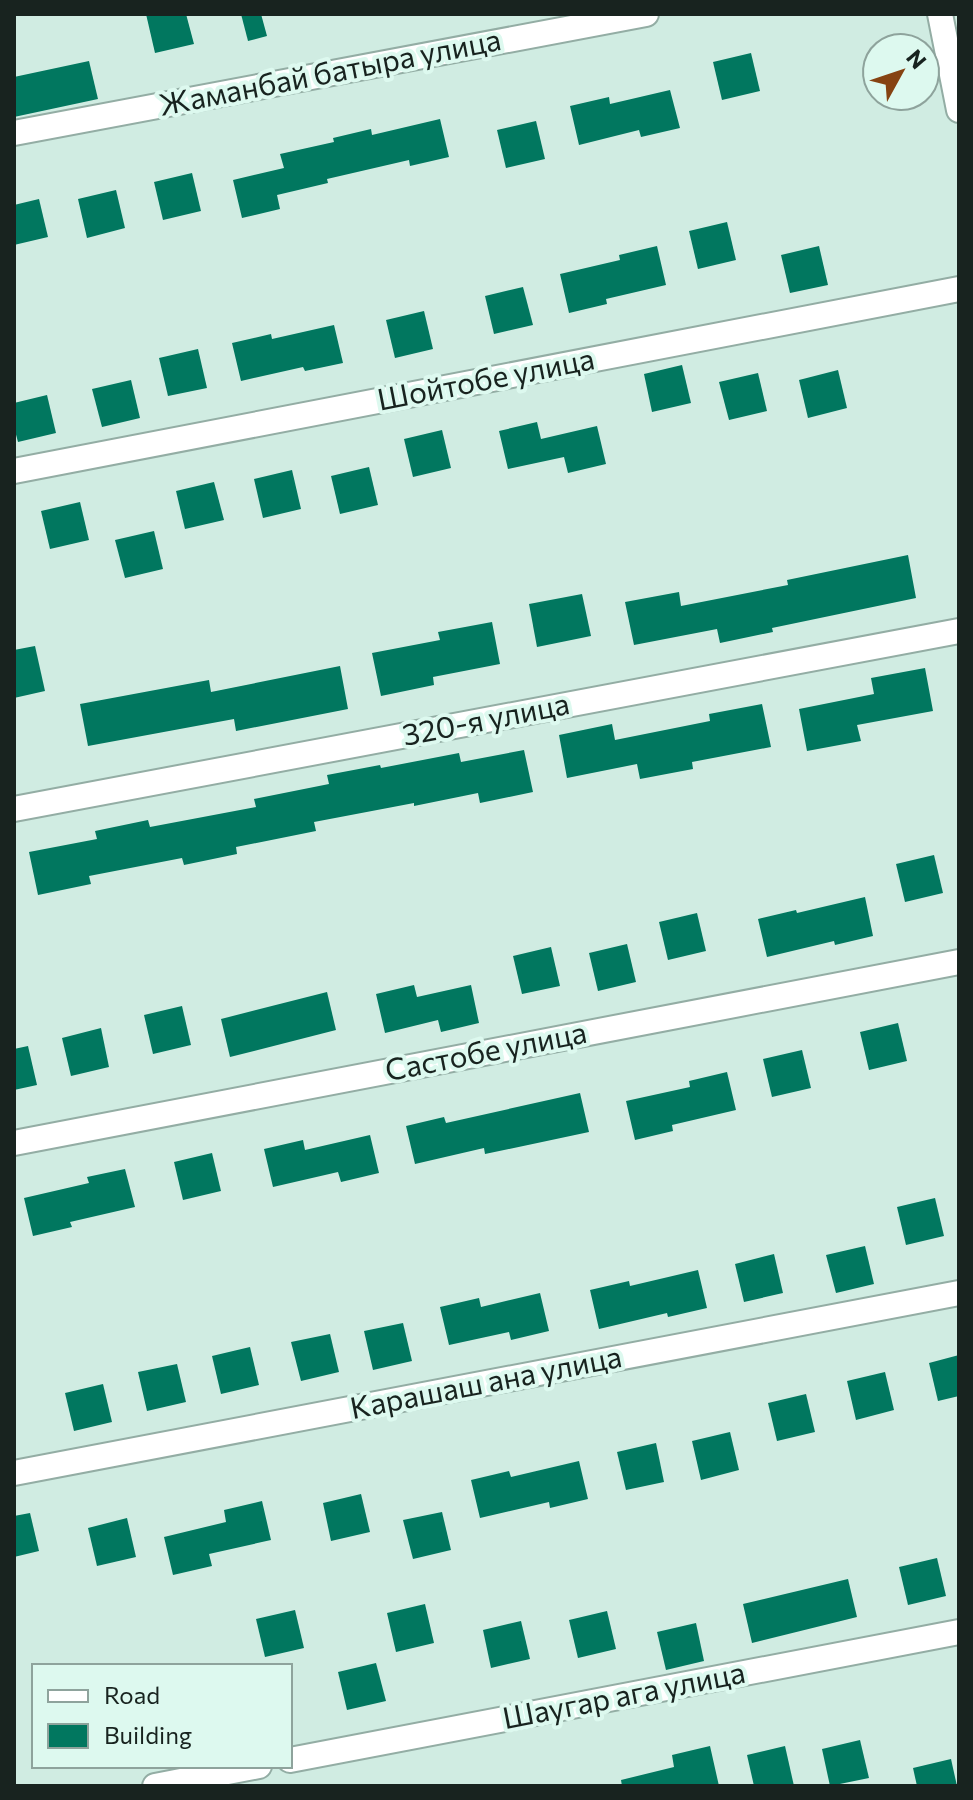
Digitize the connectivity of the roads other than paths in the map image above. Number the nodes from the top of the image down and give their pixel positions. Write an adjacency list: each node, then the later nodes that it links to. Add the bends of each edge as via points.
1 (646, 14): 4 (street, Жаманбай батыра улица)
2 (940, 14): 3 (street)
3 (959, 110)
4 (14, 133)
5 (959, 289): 6 (street, Шойтобе улица)
6 (14, 471)
7 (959, 631): 8 (street, 320-я улица)
8 (14, 809)
9 (959, 962): 10 (street, Састобе улица)
10 (14, 1143)
11 (959, 1293): 12 (street, Карашаш ана улица)
12 (14, 1473)
13 (959, 1632): 14 (street, Шаугар ага улица)
14 (292, 1760)
15 (249, 1768): 16 (street)
16 (155, 1786)

